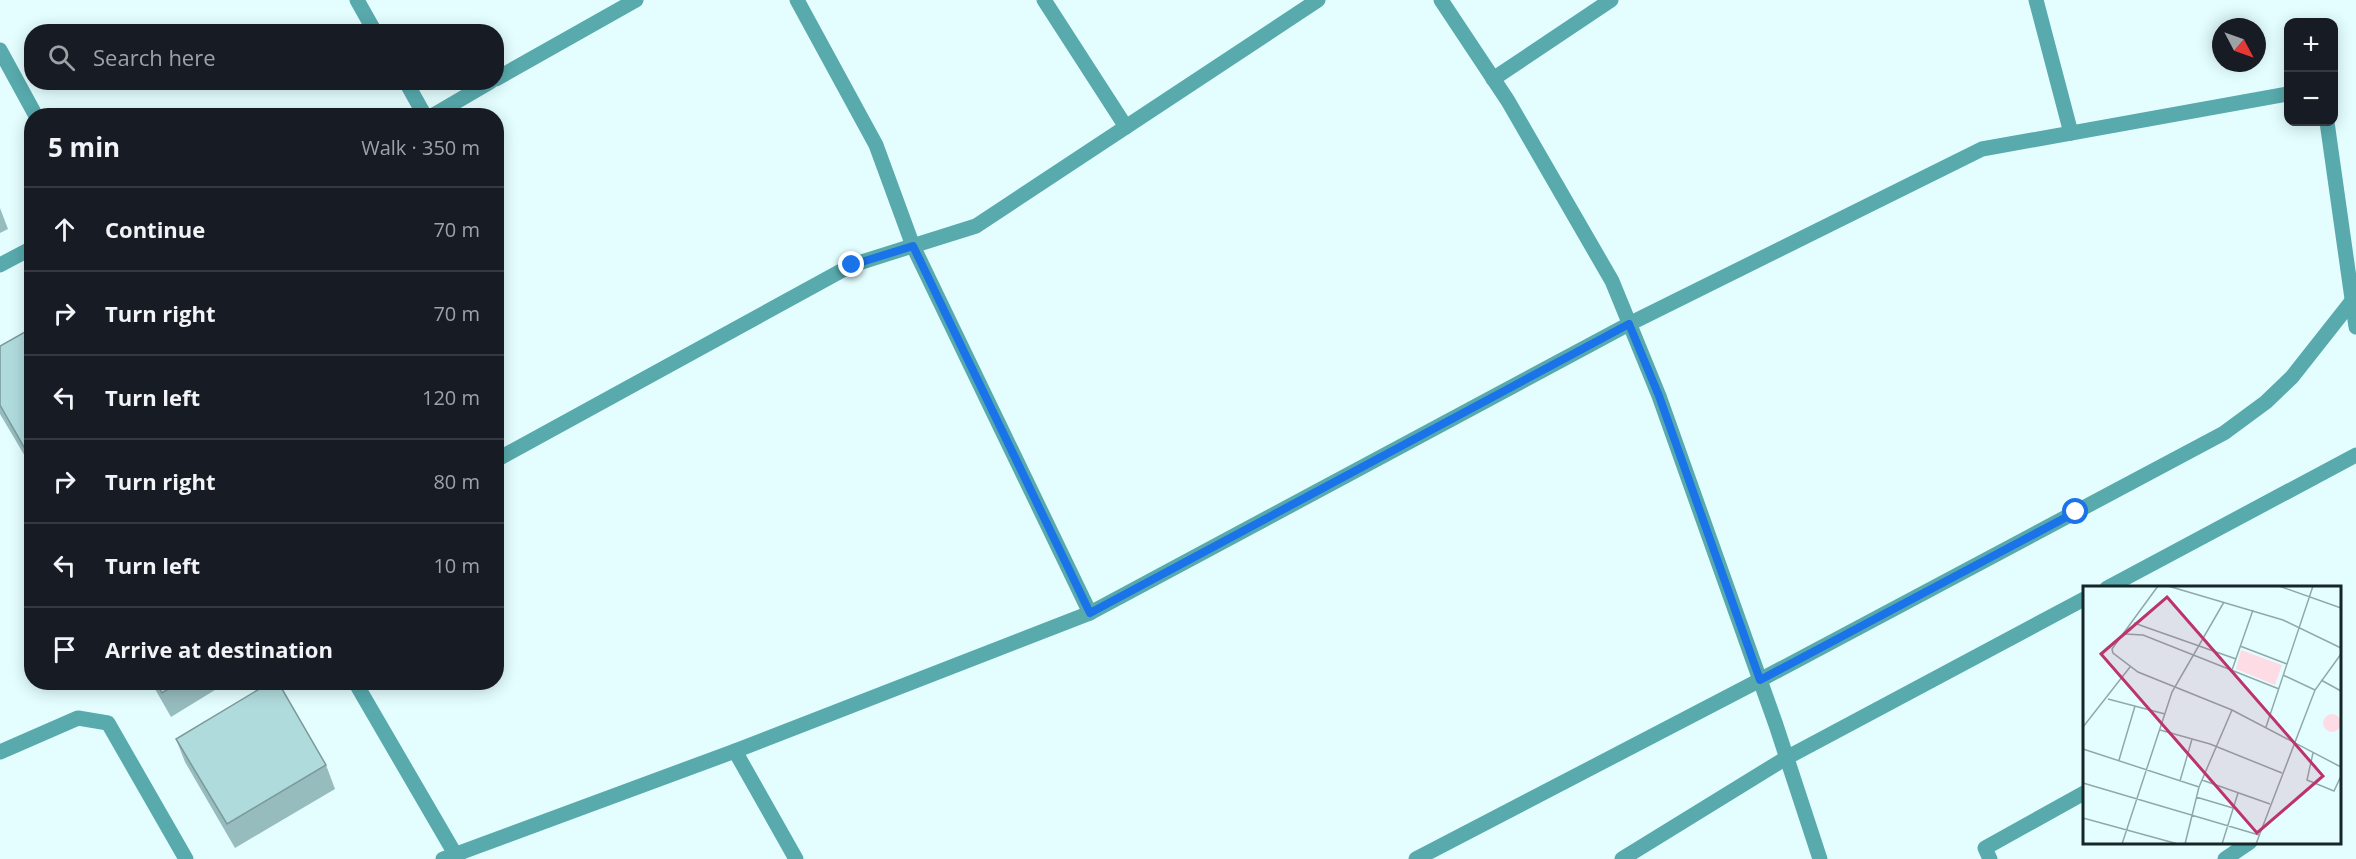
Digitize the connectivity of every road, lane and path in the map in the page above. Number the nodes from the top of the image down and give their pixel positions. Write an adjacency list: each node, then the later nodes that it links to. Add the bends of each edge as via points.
1 (357, 0): 9 (street)
2 (636, 0): 11 (street)
3 (797, 0): 22 (street, via 876,145)
4 (1044, 0): 20 (street)
5 (1318, 0): 20 (street)
6 (1441, 0): 12 (street)
7 (1611, 0): 12 (street)
8 (2036, 0): 21 (street)
9 (370, 24)
10 (0, 50): 16 (street)
11 (504, 74)
12 (1493, 80): 26 (street, via 1612,281)
13 (410, 90): 17 (street)
14 (476, 90): 18 (street)
15 (2284, 95): 21 (street)
16 (32, 108)
17 (420, 108)
18 (446, 108)
19 (2328, 126): 25 (street)
20 (1126, 127): 22 (street, via 976,226)
21 (2071, 133): 26 (street, via 1982,149)
22 (913, 246): 29 (street, via 852,265); 32 (street)
23 (24, 252): 24 (street)
24 (0, 265)
25 (2352, 301): 27 (street); 33 (street, via 2292,377 2224,433)
26 (1629, 324): 32 (street); 33 (street, via 1659,396)
27 (2356, 327)
28 (2356, 455): 30 (street)
29 (504, 456)
30 (2111, 586)
31 (2083, 600): 37 (street)
32 (1090, 613): 35 (street)
33 (1760, 680): 37 (street); 43 (street)
34 (359, 690): 40 (street)
35 (735, 751): 40 (street); 42 (street)
36 (0, 752): 41 (street, via 78,718 108,723)
37 (1786, 758): 44 (street); 45 (street)
38 (2083, 794): 46 (street, via 1985,848)
39 (2248, 844): 47 (street)
40 (452, 857)
41 (186, 859)
42 (796, 859)
43 (1416, 859)
44 (1622, 859)
45 (1820, 859)
46 (1990, 859)
47 (2225, 859)

